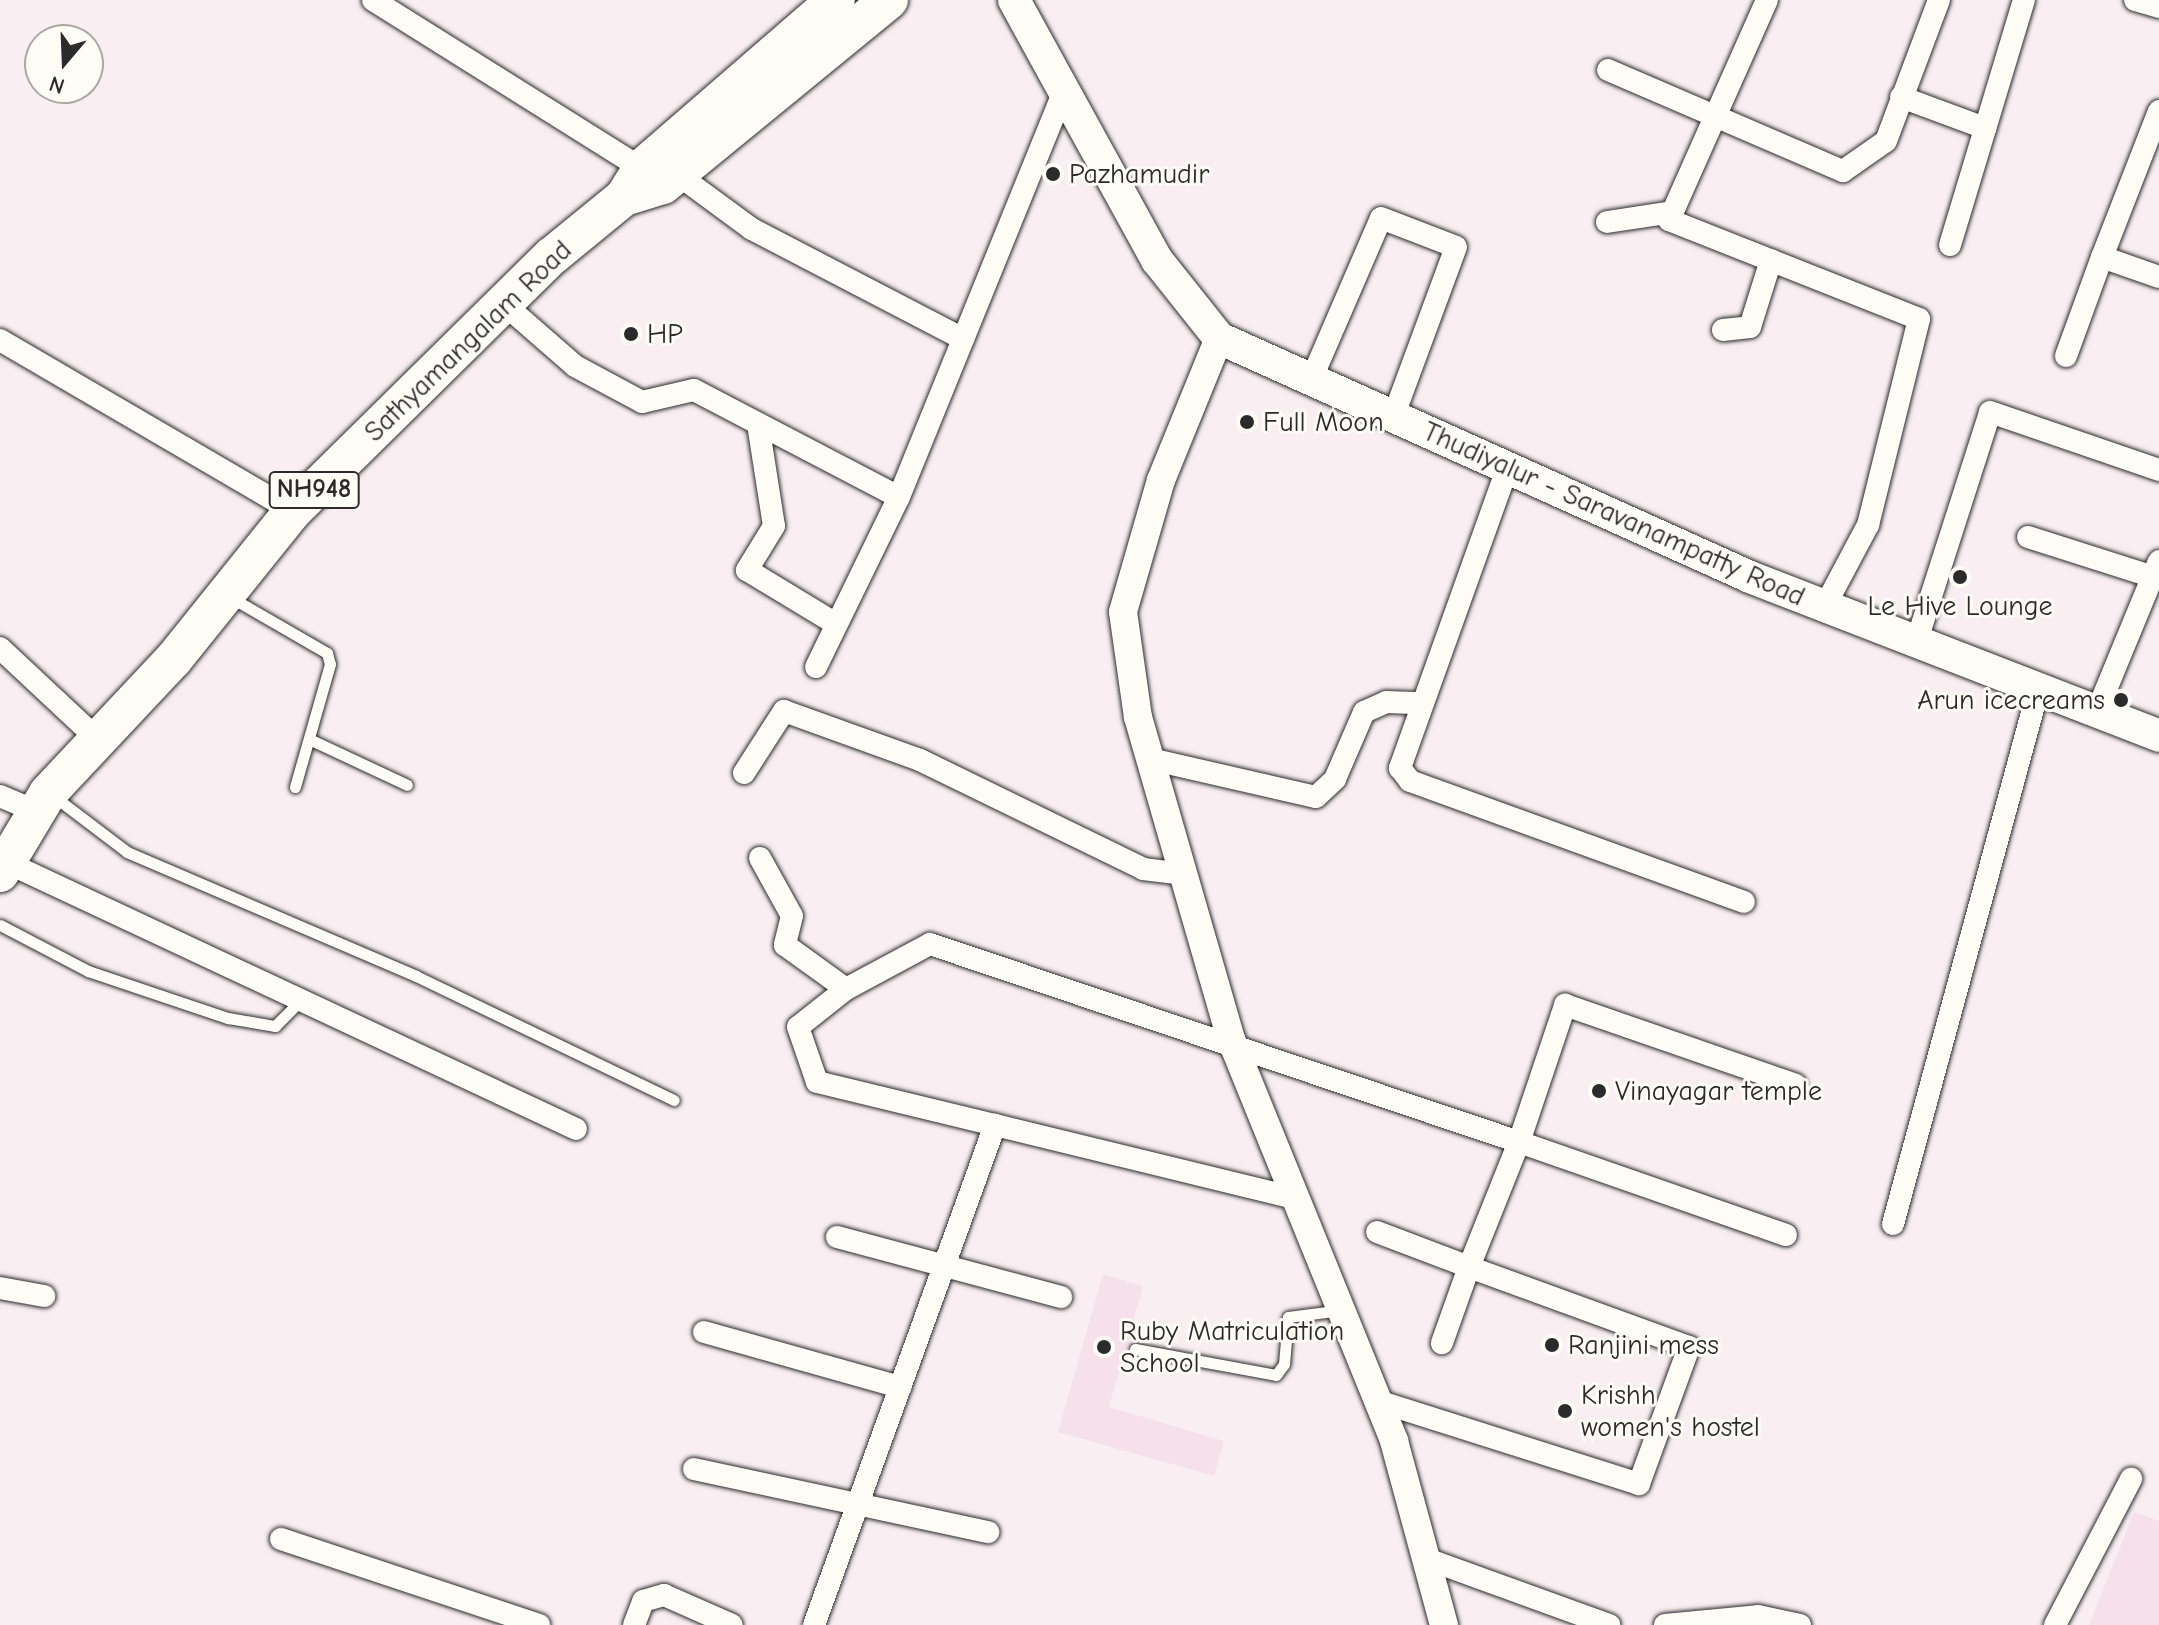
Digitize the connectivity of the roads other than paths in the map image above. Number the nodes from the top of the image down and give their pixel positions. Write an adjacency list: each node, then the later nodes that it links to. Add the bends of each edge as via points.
1 (373, 0): 16 (street)
2 (836, 0): 16 (highway, NH948)
3 (889, 0): 16 (highway, Sathyamangalam Road / NH948)
4 (1014, 0): 11 (main road, Thudiyalur - Saravanampatty Road)
5 (1767, 0): 14 (street)
6 (1939, 0): 12 (street)
7 (2024, 0): 15 (street)
8 (2135, 0): 9 (street)
9 (2159, 7)
10 (1608, 70): 14 (street)
11 (1063, 94): 25 (main road, Thudiyalur - Saravanampatty Road, via 1157,260); 26 (street)
12 (1901, 97): 14 (street, via 1886,141 1843,171); 15 (street)
13 (2159, 111): 20 (street)
14 (1716, 114): 17 (street)
15 (1985, 128): 19 (street)
16 (652, 181): 23 (highway, Sathyamangalam Road / NH948); 26 (street)
17 (1672, 212): 18 (street); 21 (street, via 1669,220)
18 (1607, 222)
19 (1950, 245)
20 (2102, 257): 22 (street); 28 (street)
21 (1771, 260): 24 (street, via 1750,327); 39 (street, via 1919,319 1868,525)
22 (2159, 277)
23 (504, 304): 31 (street, via 575,366 642,402 694,390); 35 (highway, Sathyamangalam Road / NH948)
24 (1723, 330)
25 (1219, 338): 29 (main road, Thudiyalur - Saravanampatty Road); 50 (street, via 1161,480 1123,612)
26 (963, 339): 34 (street)
27 (0, 340): 35 (street)
28 (2066, 356)
29 (1311, 380): 30 (main road, Thudiyalur - Saravanampatty Road); 30 (street, via 1381,218 1456,247)
30 (1393, 417): 32 (main road, Thudiyalur - Saravanampatty Road)
31 (758, 424): 34 (street); 40 (street, via 774,526 747,570)
32 (1507, 469): 39 (main road, Thudiyalur - Saravanampatty Road); 45 (street)
33 (2159, 470): 41 (street, via 1990,412)
34 (899, 497): 40 (street)
35 (293, 511): 38 (highway, Sathyamangalam Road / NH948)
36 (2028, 537): 37 (street)
37 (2156, 569): 46 (street)
38 (223, 593): 48 (highway, Sathyamangalam Road / NH948, via 173,660); 49 (lane, via 327,653)
39 (1825, 606): 41 (main road, Thudiyalur - Saravanampatty Road)
40 (836, 624): 43 (street)
41 (1917, 640): 44 (main road, Thudiyalur - Saravanampatty Road)
42 (0, 648): 48 (street)
43 (816, 667)
44 (2039, 687): 46 (main road, Thudiyalur - Saravanampatty Road); 70 (street)
45 (1421, 703): 50 (street, via 1386,702 1364,712 1335,779 1316,797); 59 (street, via 1400,768 1410,781)
46 (2098, 709): 47 (main road, Thudiyalur - Saravanampatty Road)
47 (2159, 736)
48 (95, 737): 55 (highway, Sathyamangalam Road / NH948)
49 (309, 739): 52 (lane); 53 (lane)
50 (1150, 759): 58 (street)
51 (744, 773): 58 (street, via 784,711 920,760 1143,869)
52 (407, 785)
53 (295, 787)
54 (0, 796): 55 (street)
55 (42, 802): 57 (highway, Sathyamangalam Road / NH948); 65 (lane, via 127,852 416,976)
56 (760, 858): 61 (street, via 792,916 785,945)
57 (3, 859): 62 (street)
58 (1183, 874): 63 (street)
59 (1744, 902)
60 (0, 925): 62 (lane, via 88,971 228,1018 275,1026)
61 (846, 989): 63 (street, via 930,944); 66 (street, via 798,1027 817,1082)
62 (299, 1002): 67 (street)
63 (1231, 1039): 68 (street); 69 (street)
64 (1796, 1085): 68 (street, via 1565,1005)
65 (674, 1100)
66 (995, 1125): 69 (street); 74 (street)
67 (576, 1129)
68 (1519, 1142): 72 (street); 75 (street)
69 (1298, 1199): 79 (street)
70 (1893, 1224)
71 (1377, 1232): 75 (street)
72 (1786, 1235)
73 (837, 1237): 74 (street)
74 (945, 1264): 78 (street); 83 (street)
75 (1469, 1267): 81 (street); 84 (street, via 1689,1347 1639,1484)
76 (0, 1288): 77 (street)
77 (44, 1296)
78 (1061, 1297)
79 (1342, 1310): 82 (lane, via 1288,1317 1284,1364 1276,1375); 84 (street)
80 (704, 1332): 83 (street)
81 (1442, 1343)
82 (1135, 1349)
83 (900, 1387): 87 (street)
84 (1378, 1401): 90 (street)
85 (694, 1469): 87 (street)
86 (2131, 1479): 99 (street)
87 (860, 1500): 88 (street); 94 (street)
88 (988, 1532)
89 (281, 1539): 91 (street)
90 (1427, 1559): 95 (street); 96 (street)
91 (539, 1625)
92 (634, 1625): 93 (street, via 643,1601 664,1595)
93 (732, 1625)
94 (814, 1625)
95 (1444, 1625)
96 (1609, 1625)
97 (1665, 1625): 98 (street, via 1758,1616)
98 (1800, 1625)
99 (2055, 1625)

